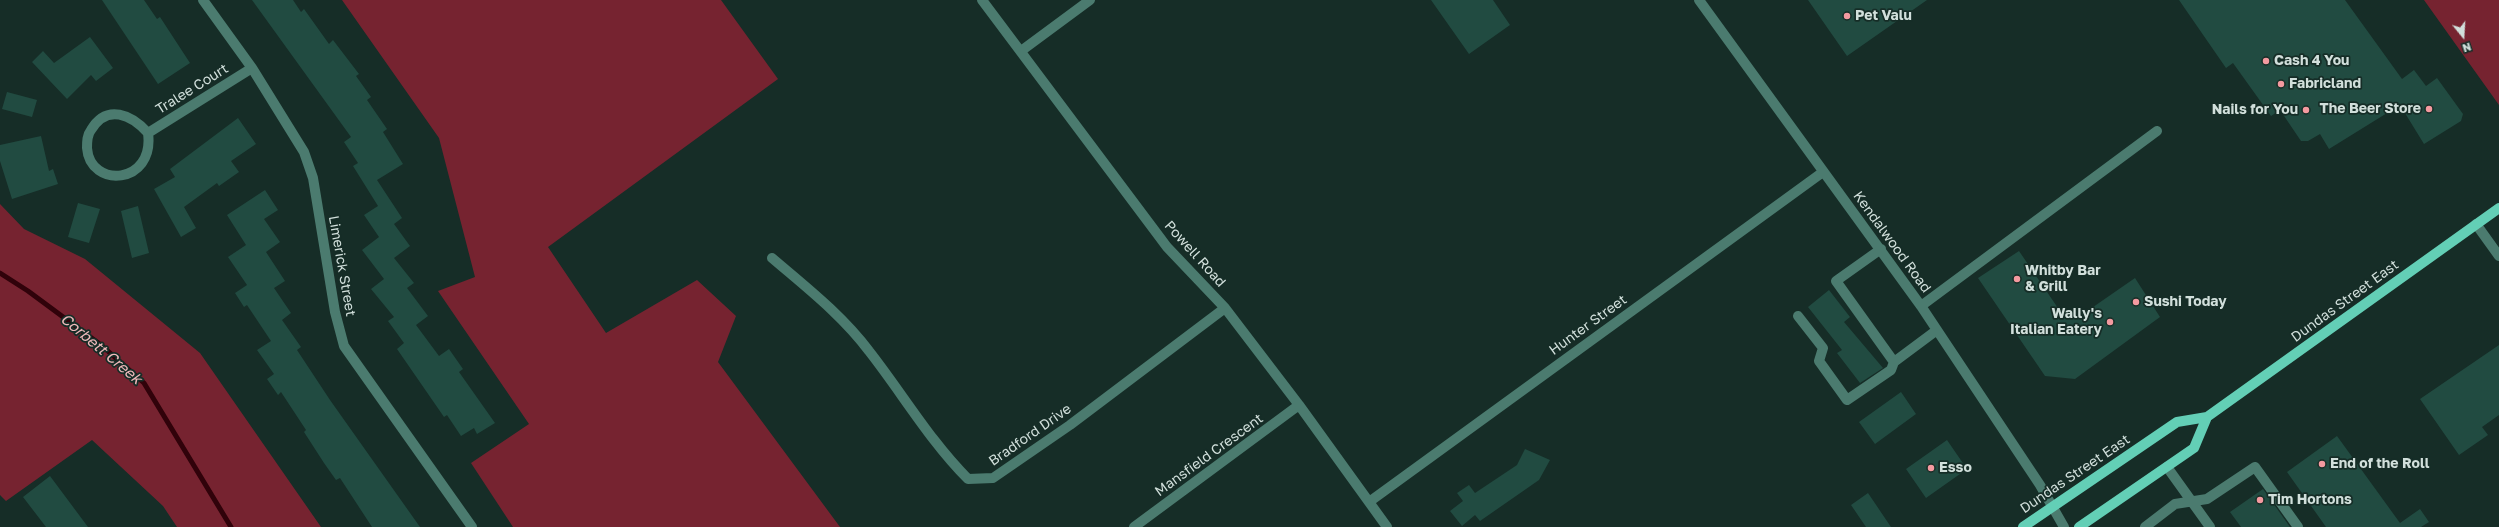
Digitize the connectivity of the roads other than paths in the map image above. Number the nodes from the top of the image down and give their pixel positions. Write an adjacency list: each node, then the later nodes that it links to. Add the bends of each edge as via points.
1 (203, 0): 6 (street, Limerick Street)
2 (982, 0): 5 (street, Powell Road)
3 (1090, 0): 5 (street)
4 (1699, 0): 9 (street, Kendalwood Road)
5 (1021, 51): 16 (street, Powell Road, via 1167,247)
6 (252, 68): 8 (street, Tralee Court); 26 (street, Limerick Street, via 304,152 313,178 335,312 344,346)
7 (2157, 131): 15 (street)
8 (148, 133): 8 (street, Tralee Court, via 127,115 113,114 101,119 90,130 87,141 88,154 92,163 101,171 111,176 125,175 137,169 144,161 149,151)
9 (1823, 172): 12 (street, Kendalwood Road); 24 (street, Hunter Street)
10 (2499, 208): 11 (main road, Dundas Street East)
11 (2476, 224): 13 (street); 21 (main road, Dundas Street East)
12 (1881, 250): 15 (street, Kendalwood Road); 19 (street, via 1836,281)
13 (2499, 256)
14 (772, 258): 16 (street, Bradford Drive, via 844,320 947,458 968,479 993,478 1070,425)
15 (1921, 306): 18 (street, Kendalwood Road)
16 (1225, 308): 20 (street, Powell Road)
17 (1798, 316): 19 (street, via 1823,348 1819,361 1847,400 1891,370)
18 (1937, 330): 19 (street); 25 (street, Kendalwood Road)
19 (1894, 362)
20 (1300, 405): 24 (street, Powell Road); 27 (street, Mansfield Crescent)
21 (2208, 417): 22 (main road, Dundas Street East, via 2194,448); 25 (main road, Dundas Street East, via 2177,422)
22 (2167, 466): 23 (street); 31 (main road, Dundas Street East)
23 (2191, 501): 32 (street, via 2175,504); 33 (street); 34 (street, via 2207,499 2254,467)
24 (1369, 502): 28 (street, Powell Road)
25 (2052, 506): 29 (main road, Dundas Street East); 30 (street, Kendalwood Road)
26 (472, 527)
27 (1134, 527)
28 (1387, 527)
29 (2023, 527)
30 (2064, 527)
31 (2079, 527)
32 (2145, 527)
33 (2210, 527)
34 (2298, 527)

